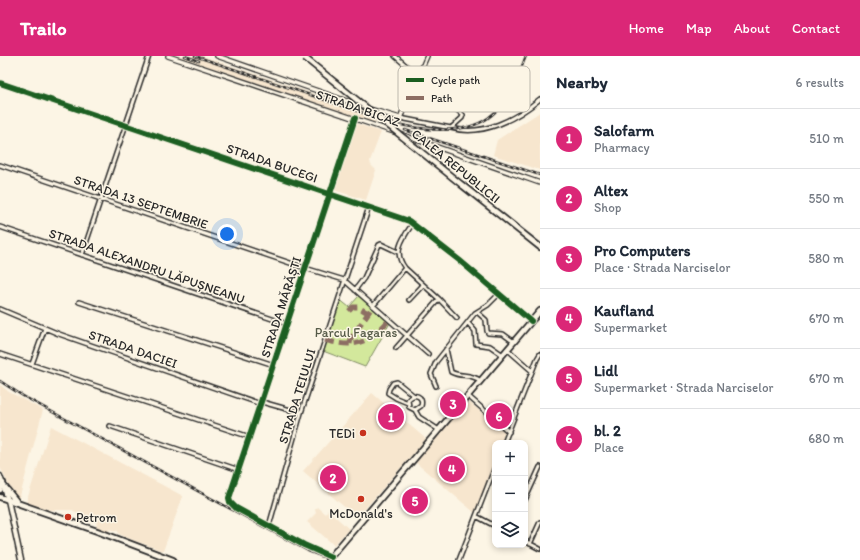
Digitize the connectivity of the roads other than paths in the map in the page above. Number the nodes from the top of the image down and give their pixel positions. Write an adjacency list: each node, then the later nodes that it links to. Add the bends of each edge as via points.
1 (149, 56): 17 (street)
2 (168, 56): 15 (street, STRADA BICAZ)
3 (217, 56): 16 (street)
4 (395, 56): 7 (street)
5 (427, 56): 8 (street)
6 (303, 57): 26 (main road, CALEA REPUBLICII, bridge)
7 (406, 66)
8 (422, 66)
9 (0, 83): 17 (street, STRADA BUCEGI)
10 (540, 99): 11 (street)
11 (530, 106)
12 (403, 112): 16 (street)
13 (460, 112): 18 (street, via 463,115 462,118)
14 (522, 112): 18 (street, via 500,124 481,128)
15 (355, 118): 20 (street, STRADA BICAZ); 21 (street, STRADA MĂRĂȘTI)
16 (400, 118): 18 (street)
17 (125, 124): 21 (street, STRADA BUCEGI); 22 (street)
18 (450, 128)
19 (0, 165): 22 (street, STRADA 13 SEPTEMBRIE)
20 (540, 183)
21 (330, 194): 23 (street, STRADA BUCEGI); 29 (street, STRADA MĂRĂȘTI)
22 (100, 199): 28 (street); 29 (street, STRADA 13 SEPTEMBRIE)
23 (369, 207): 24 (street, STRADA BUCEGI); 31 (street, STRADA TEIULUI)
24 (413, 223): 27 (street); 34 (street, STRADA BUCEGI)
25 (0, 227): 28 (street, STRADA ALEXANDRU LĂPUȘNEANU)
26 (540, 247)
27 (398, 252): 30 (street); 33 (street, via 379,245 364,278)
28 (82, 255): 45 (street, STRADA ALEXANDRU LĂPUȘNEANU)
29 (305, 268): 31 (street, STRADA 13 SEPTEMBRIE); 45 (street, STRADA MĂRĂȘTI)
30 (405, 268): 32 (street); 38 (street)
31 (344, 280): 33 (street); 68 (street, STRADA TEIULUI)
32 (423, 285): 35 (street); 36 (street)
33 (355, 290): 38 (street)
34 (500, 294): 41 (street); 43 (street, STRADA BUCEGI)
35 (439, 299): 42 (street); 47 (street)
36 (409, 300)
37 (79, 302): 57 (street)
38 (373, 306): 47 (street)
39 (0, 309): 46 (street, STRADA DACIEI)
40 (540, 311): 43 (main road)
41 (477, 312): 44 (street); 48 (street, via 486,320 488,333 503,334)
42 (457, 318)
43 (531, 321): 48 (main road)
44 (468, 323): 50 (street); 55 (street, via 475,331 476,344 490,346)
45 (287, 324): 57 (street, STRADA MĂRĂȘTI)
46 (45, 328): 56 (street); 64 (street, STRADA DACIEI)
47 (407, 336): 49 (street); 53 (street)
48 (514, 342): 51 (main road)
49 (396, 348)
50 (446, 349): 59 (street, via 451,372 474,376); 60 (street, via 431,374)
51 (507, 350): 55 (main road); 58 (street)
52 (0, 354): 56 (street)
53 (428, 354)
54 (540, 354): 58 (street)
55 (503, 355): 59 (main road)
56 (32, 364): 72 (street)
57 (274, 365): 64 (street, STRADA MĂRĂȘTI)
58 (532, 371): 71 (street)
59 (481, 381): 62 (main road)
60 (436, 386)
61 (413, 396): 65 (street, via 409,398); 65 (street, via 397,382 393,383 388,394); 66 (street, via 418,396 422,402)
62 (468, 396): 67 (main road); 71 (street)
63 (451, 400): 67 (street, via 450,407)
64 (262, 403): 68 (street, STRADA DACIEI); 72 (street, STRADA MĂRĂȘTI)
65 (408, 403): 66 (street, via 409,407)
66 (415, 410): 70 (street, via 419,417)
67 (455, 411): 70 (main road)
68 (301, 413): 87 (street, STRADA TEIULUI)
69 (110, 426): 75 (street)
70 (439, 430): 90 (main road)
71 (509, 432): 73 (street)
72 (250, 437): 75 (street, STRADA MĂRĂȘTI)
73 (505, 440)
74 (540, 467): 80 (street)
75 (239, 470): 87 (street, STRADA MĂRĂȘTI, via 230,494 230,502)
76 (492, 475): 84 (street)
77 (0, 476): 78 (main road)
78 (3, 484): 79 (main road); 82 (main road); 83 (main road)
79 (0, 490)
80 (528, 493)
81 (0, 497): 82 (main road)
82 (8, 500): 83 (main road); 91 (main road)
83 (18, 504): 92 (main road)
84 (476, 516): 86 (street); 93 (street)
85 (540, 522): 88 (street)
86 (492, 524)
87 (269, 526): 90 (street)
88 (530, 544): 89 (street)
89 (540, 549)
90 (329, 559)
91 (21, 560)
92 (173, 560)
93 (459, 560)

